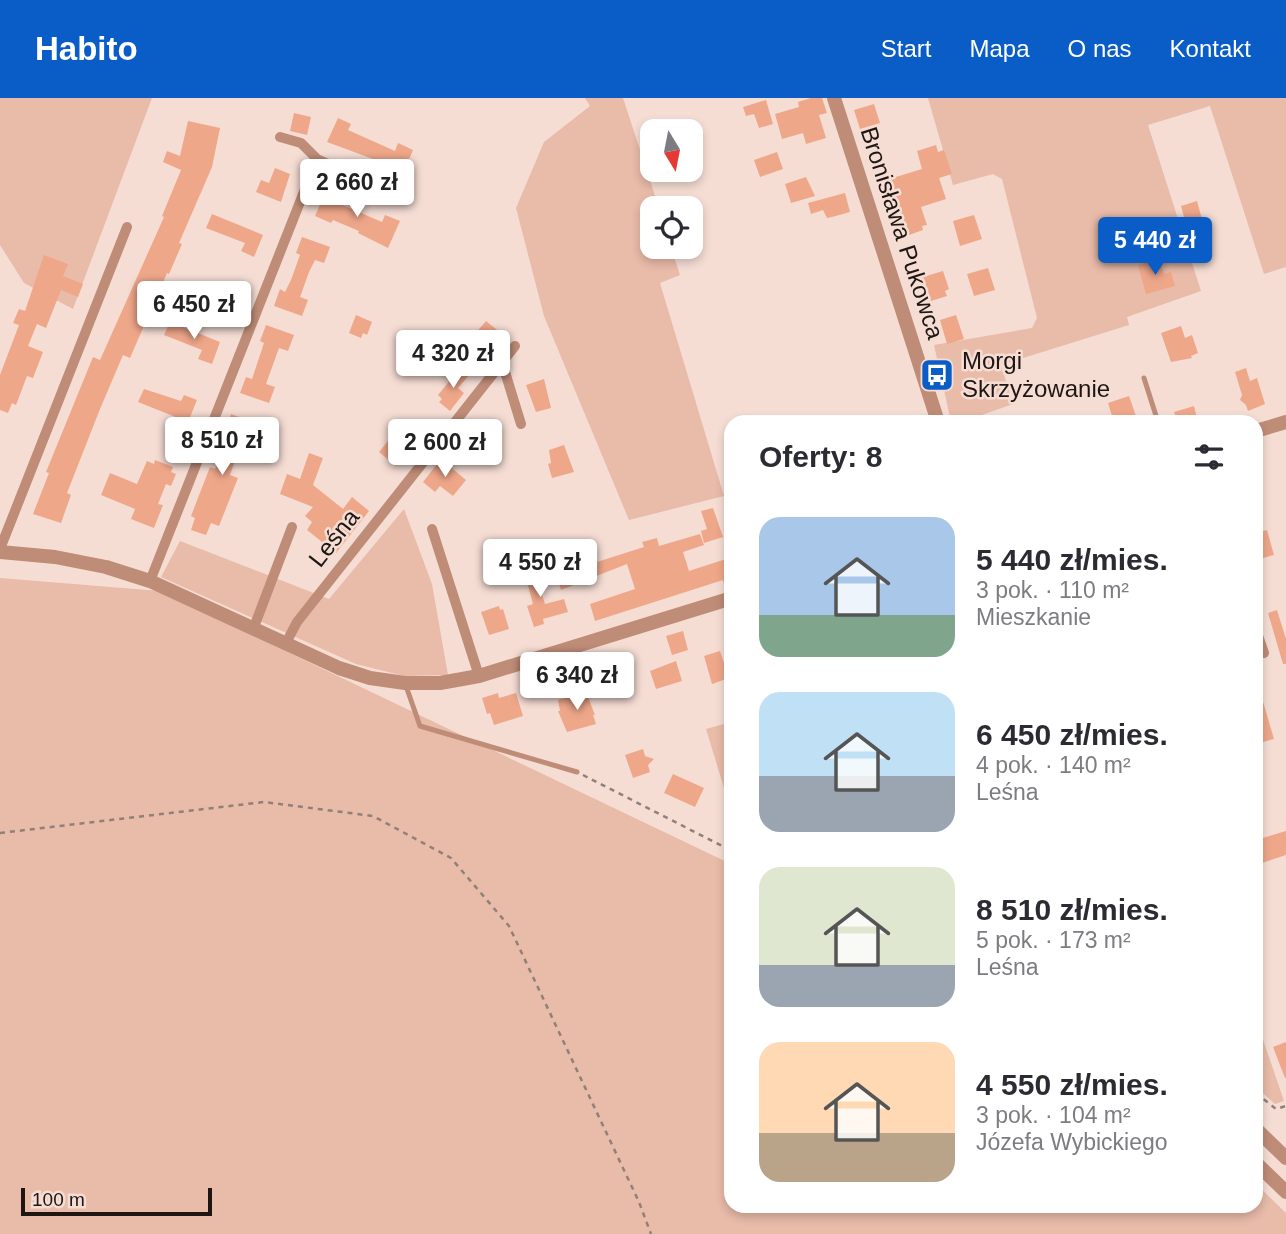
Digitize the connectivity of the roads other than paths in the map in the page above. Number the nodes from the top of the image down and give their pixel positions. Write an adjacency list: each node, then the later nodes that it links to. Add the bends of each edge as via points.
1 (834, 98): 9 (street, Bronisława Pukowca)
2 (280, 137): 3 (street, via 301,143)
3 (317, 159): 4 (street); 17 (street)
4 (389, 191)
5 (127, 227): 16 (street)
6 (515, 346): 7 (street, Leśna)
7 (499, 366): 12 (street); 20 (street, Leśna)
8 (1144, 378): 10 (lane)
9 (936, 415)
10 (1156, 415)
11 (1286, 422): 13 (street)
12 (521, 424)
13 (1263, 429)
14 (292, 527): 19 (street, Leśna)
15 (432, 529): 23 (street)
16 (0, 551): 17 (street, via 55,557)
17 (150, 581): 19 (street)
18 (724, 600): 23 (street)
19 (254, 627): 20 (street)
20 (286, 643): 24 (street, via 339,668)
21 (1263, 650): 22 (street)
22 (1264, 653)
23 (479, 676): 24 (street)
24 (405, 683): 25 (lane, via 420,726)
25 (577, 772)
26 (1263, 1136): 27 (street)
27 (1286, 1158)
28 (1263, 1171): 29 (street)
29 (1286, 1192)

